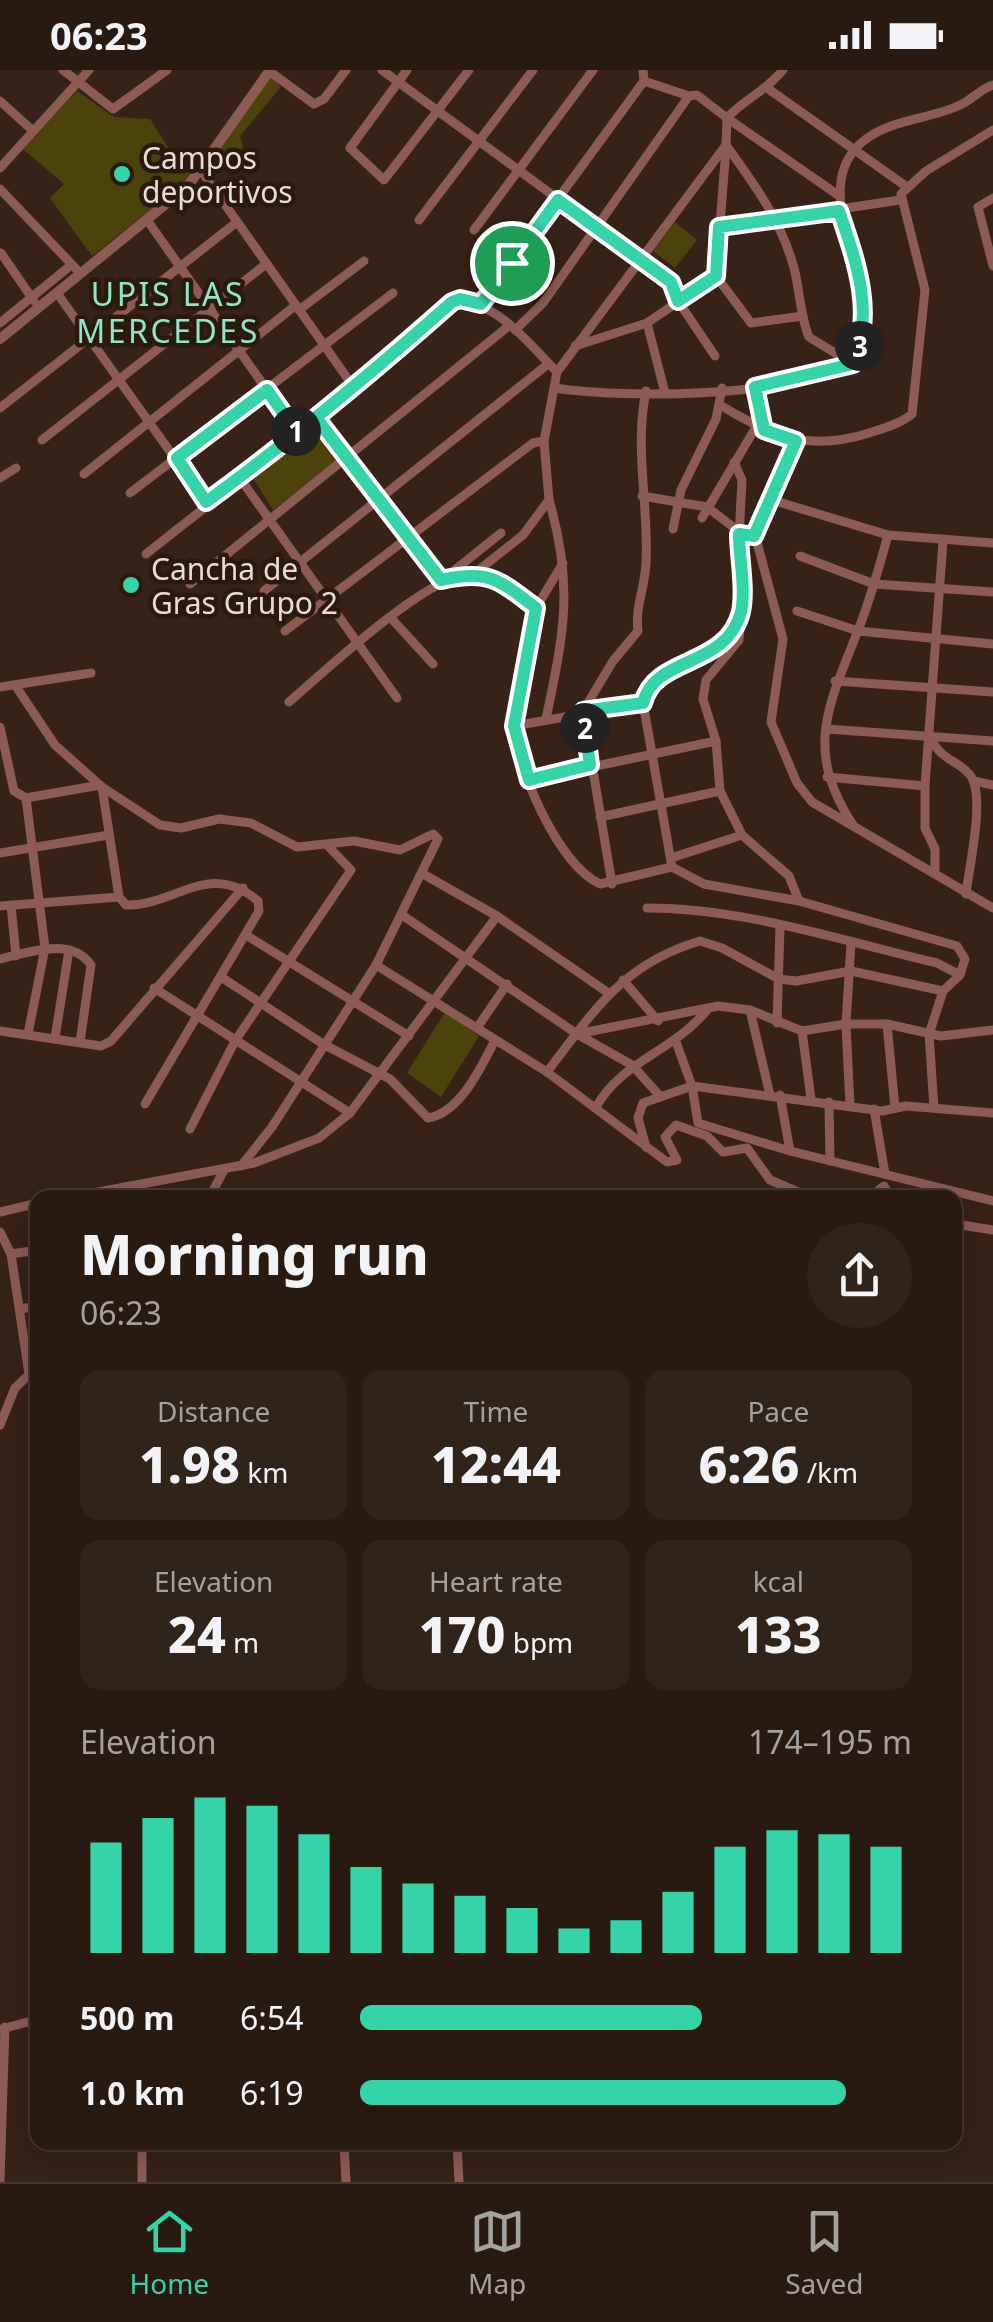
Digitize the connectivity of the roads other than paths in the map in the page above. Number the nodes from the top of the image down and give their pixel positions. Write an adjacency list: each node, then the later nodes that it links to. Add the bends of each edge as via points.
1 (63, 70): 14 (street)
2 (89, 70): 14 (street)
3 (167, 70): 14 (street, via 117,109)
4 (270, 70): 5 (street, via 317,104); 27 (street)
5 (346, 70)
6 (382, 70): 13 (street)
7 (407, 70): 13 (street)
8 (469, 70): 19 (street)
9 (532, 70): 23 (street)
10 (593, 70): 28 (street)
11 (783, 70): 16 (street)
12 (643, 75): 17 (street); 33 (street)
13 (398, 82): 19 (street); 19 (street, via 350,148 380,179 390,177)
14 (77, 83): 21 (street)
15 (993, 85): 25 (street, via 962,104 872,135)
16 (768, 88): 20 (street); 25 (street)
17 (688, 96): 20 (street, via 697,95); 41 (street)
18 (0, 101): 21 (street)
19 (438, 112): 23 (street)
20 (727, 118): 24 (street); 31 (street)
21 (31, 129): 26 (street)
22 (993, 130): 29 (street)
23 (480, 142): 28 (street); 37 (street)
24 (726, 145): 38 (street); 40 (street); 45 (street)
25 (854, 152): 29 (street); 31 (street)
26 (0, 168)
27 (200, 169): 36 (street); 39 (street)
28 (520, 170): 33 (street); 42 (street)
29 (907, 187): 34 (street)
30 (0, 189): 50 (street)
31 (838, 195): 35 (street)
32 (993, 198): 43 (street, via 978,207)
33 (558, 200): 41 (street); 55 (street)
34 (900, 200): 35 (street); 88 (street, via 924,290 916,408 899,422 842,442)
35 (839, 211): 38 (street); 70 (street, via 864,308)
36 (148, 220): 48 (street); 50 (street)
37 (418, 220)
38 (776, 221): 40 (street); 59 (street)
39 (237, 222): 47 (street); 48 (street)
40 (719, 227): 51 (street)
41 (597, 228): 45 (street); 62 (street, via 542,303)
42 (474, 230)
43 (990, 241): 49 (street)
44 (1, 252): 56 (street)
45 (640, 260): 54 (street, via 671,282); 65 (street)
46 (364, 261): 57 (street)
47 (266, 264): 57 (street); 58 (street)
48 (180, 266): 58 (street); 63 (street)
49 (993, 266)
50 (75, 270): 52 (street); 56 (street)
51 (716, 276): 54 (street); 59 (street, via 750,323)
52 (57, 293): 56 (street); 63 (street)
53 (393, 293): 66 (street)
54 (678, 301): 61 (street); 68 (street)
55 (481, 304): 62 (street); 74 (street, via 452,302)
56 (31, 306): 60 (street); 64 (street)
57 (298, 308): 66 (street); 67 (street)
58 (210, 309): 67 (street); 72 (street)
59 (803, 316): 70 (street, via 809,337)
60 (0, 323)
61 (647, 323): 65 (street); 79 (street)
62 (513, 327): 69 (street); 90 (street)
63 (90, 336): 72 (street); 81 (street)
64 (0, 339)
65 (573, 346): 71 (street)
66 (325, 348): 74 (street); 77 (street)
67 (239, 349): 77 (street); 82 (street)
68 (716, 356)
69 (548, 364): 71 (street); 102 (street)
70 (853, 364): 73 (street)
71 (556, 372): 75 (street)
72 (119, 378): 82 (street); 86 (street)
73 (755, 387): 76 (street); 84 (street)
74 (354, 388): 83 (street)
75 (554, 388): 78 (street); 87 (street)
76 (722, 388): 79 (street); 80 (street)
77 (267, 390): 85 (street); 89 (street)
78 (646, 391): 79 (street); 97 (street)
79 (665, 393)
80 (720, 405): 84 (street); 100 (street)
81 (0, 408)
82 (149, 419): 89 (street); 93 (street)
83 (317, 419): 85 (street); 90 (street)
84 (760, 428): 88 (street); 91 (street)
85 (298, 434): 95 (street)
86 (42, 440)
87 (544, 441): 98 (street); 111 (street)
88 (796, 441): 99 (street)
89 (177, 458): 96 (street); 101 (street)
90 (346, 458): 102 (street); 105 (street)
91 (734, 462): 103 (street); 108 (street, via 742,480)
92 (16, 468): 94 (street)
93 (84, 474)
94 (0, 478)
95 (239, 478): 101 (street); 105 (street)
96 (130, 493)
97 (642, 496): 100 (street); 145 (street, via 646,564 636,602 638,631)
98 (549, 500): 116 (street); 118 (street, via 522,535)
99 (772, 500): 109 (street); 110 (street)
100 (679, 501): 103 (street); 106 (street)
101 (206, 502): 114 (street)
102 (378, 502): 111 (street); 117 (street)
103 (707, 507): 104 (street); 108 (street)
104 (702, 518)
105 (270, 520): 117 (street); 120 (street)
106 (674, 529)
107 (501, 534): 119 (street)
108 (739, 534): 110 (street); 127 (street)
109 (888, 535): 112 (street); 121 (street)
110 (754, 536): 165 (street, via 783,638 771,722 796,783 812,802)
111 (406, 539): 119 (street); 125 (street)
112 (944, 541): 113 (street); 122 (street)
113 (993, 544)
114 (146, 554)
115 (800, 556): 121 (street)
116 (564, 562): 126 (street); 146 (street, via 567,606)
117 (300, 563): 123 (street); 125 (street)
118 (474, 572): 119 (street); 126 (street, via 499,580)
119 (441, 580): 129 (street)
120 (190, 584)
121 (874, 584): 122 (street); 131 (street)
122 (940, 589): 124 (street); 132 (street)
123 (264, 591)
124 (993, 592)
125 (327, 600): 130 (street); 133 (street)
126 (536, 608): 147 (street)
127 (741, 611): 144 (street, via 714,651 667,670); 151 (street, via 739,640 706,680 703,700)
128 (797, 611): 131 (street)
129 (391, 618): 133 (street); 135 (street)
130 (285, 631)
131 (858, 631): 132 (street); 137 (street)
132 (936, 640): 134 (street); 140 (street)
133 (358, 643): 142 (street); 143 (street)
134 (993, 644)
135 (433, 664)
136 (90, 673): 138 (street)
137 (834, 681): 140 (street); 149 (street)
138 (15, 685): 139 (street); 159 (street, via 55,745)
139 (0, 687)
140 (932, 688): 141 (street); 150 (street)
141 (993, 692)
142 (397, 698)
143 (289, 702)
144 (643, 703): 145 (street); 153 (street)
145 (583, 711): 146 (street); 154 (street)
146 (546, 719): 147 (street)
147 (514, 726): 156 (street)
148 (0, 727): 162 (street, via 14,791)
149 (827, 729): 150 (street); 155 (street)
150 (928, 736): 152 (street); 157 (street, via 940,756); 160 (street)
151 (716, 741): 153 (street); 161 (street)
152 (993, 742)
153 (654, 753): 154 (street); 163 (street)
154 (590, 765): 156 (street); 164 (street)
155 (827, 777): 160 (street); 165 (street)
156 (529, 780): 174 (street, via 570,860 592,880)
157 (974, 781): 158 (street); 176 (street)
158 (993, 784)
159 (101, 786): 162 (street); 166 (street); 168 (street, via 160,826 251,822 297,847)
160 (924, 786): 172 (street)
161 (720, 790): 163 (street); 167 (street)
162 (26, 798): 169 (street)
163 (662, 802): 164 (street); 171 (street)
164 (600, 817): 174 (street)
165 (853, 825): 172 (street)
166 (110, 835): 169 (street); 177 (street)
167 (742, 835): 171 (street); 178 (street, via 788,876)
168 (328, 846): 173 (street, via 354,841 400,850 432,834 439,842); 193 (street, via 351,870)
169 (32, 847): 170 (street); 179 (street)
170 (0, 853)
171 (671, 862): 174 (street); 178 (street, via 704,884)
172 (935, 870): 176 (street)
173 (422, 874): 183 (street); 184 (street)
174 (612, 884)
175 (244, 888): 177 (street, via 210,882 130,907); 186 (street, via 260,911); 201 (street)
176 (966, 894): 182 (street)
177 (119, 897): 179 (street)
178 (799, 900): 196 (street, via 958,946 965,959)
179 (39, 903): 180 (street); 188 (street)
180 (6, 905): 191 (street)
181 (647, 908): 185 (street, via 690,908)
182 (993, 908)
183 (402, 915): 190 (street); 194 (street)
184 (497, 916): 190 (street); 203 (street)
185 (780, 926): 187 (street); 198 (street)
186 (246, 934): 193 (street); 197 (street)
187 (851, 943): 195 (street); 196 (street, via 937,963)
188 (44, 948): 189 (street); 191 (street); 218 (street)
189 (68, 950): 222 (street); 225 (street, via 90,965)
190 (465, 954): 200 (street); 204 (street)
191 (16, 956): 192 (street)
192 (0, 959)
193 (288, 962): 205 (street); 206 (street)
194 (376, 965): 204 (street); 205 (street)
195 (851, 972): 198 (street); 202 (street); 212 (street)
196 (960, 975): 202 (street)
197 (222, 977): 206 (street); 209 (street)
198 (779, 979): 199 (street, via 700,941); 211 (street)
199 (623, 980): 203 (street); 210 (street)
200 (507, 984): 214 (street); 219 (street)
201 (154, 988): 209 (street); 225 (street, via 110,1042)
202 (943, 991): 220 (street)
203 (608, 992): 219 (street)
204 (434, 1000): 214 (street); 221 (street)
205 (351, 1002): 221 (street); 227 (street)
206 (261, 1003): 224 (street); 227 (street)
207 (708, 1009): 208 (street); 210 (street); 226 (street)
208 (750, 1010): 211 (street); 233 (street)
209 (199, 1017): 224 (street); 237 (street)
210 (658, 1020): 219 (street)
211 (777, 1023): 215 (street)
212 (846, 1024): 213 (street); 215 (street); 238 (street)
213 (887, 1024): 220 (street); 240 (street)
214 (477, 1028): 223 (street)
215 (802, 1030): 235 (street)
216 (993, 1030): 220 (street)
217 (0, 1031): 218 (street)
218 (28, 1034): 222 (street)
219 (577, 1034): 228 (street); 229 (street)
220 (929, 1034): 241 (street)
221 (409, 1036): 230 (street)
222 (55, 1038): 225 (street)
223 (495, 1040): 229 (street); 230 (street, via 478,1075 436,1117 421,1116)
224 (235, 1041): 231 (street); 245 (street)
225 (80, 1042)
226 (676, 1042): 228 (street); 232 (street)
227 (322, 1044): 230 (street); 231 (street)
228 (632, 1065): 234 (street); 239 (street)
229 (548, 1072): 239 (street)
230 (381, 1073): 244 (street)
231 (298, 1083): 244 (street); 249 (street)
232 (692, 1086): 233 (street); 234 (street); 247 (street, via 698,1123)
233 (775, 1095): 235 (street); 247 (street)
234 (659, 1096): 246 (street, via 640,1108)
235 (811, 1099): 236 (street)
236 (828, 1102): 238 (street); 248 (street)
237 (145, 1104)
238 (850, 1106): 242 (street)
239 (596, 1107): 246 (street)
240 (895, 1108): 241 (street); 242 (street)
241 (934, 1108): 243 (street)
242 (874, 1110): 251 (street)
243 (993, 1112)
244 (350, 1113): 249 (street, via 318,1138)
245 (190, 1129)
246 (646, 1150): 254 (street, via 674,1162 667,1132 676,1126 693,1130 723,1152 747,1148 770,1180)
247 (790, 1151): 248 (street)
248 (830, 1161): 251 (street)
249 (240, 1166): 250 (street)
250 (224, 1170): 252 (street); 253 (street)
251 (885, 1174): 255 (street)
252 (118, 1190)
253 (213, 1190)
254 (794, 1190)
255 (951, 1190)
256 (962, 1193): 257 (street)
257 (993, 1200)
258 (30, 1205): 259 (street)
259 (0, 1212)
260 (962, 1225): 261 (street)
261 (993, 1230)
262 (0, 1232): 264 (street)
263 (30, 1251): 264 (street)
264 (11, 1254): 266 (street)
265 (30, 1307): 266 (street)
266 (20, 1308): 267 (street)
267 (29, 1374): 268 (street, via 15,1388)
268 (0, 1424)
269 (30, 2020): 270 (street)
270 (3, 2028): 274 (street)
271 (142, 2150): 275 (street)
272 (344, 2150): 276 (street)
273 (457, 2150): 277 (street)
274 (0, 2180)
275 (142, 2182)
276 (346, 2182)
277 (459, 2182)

